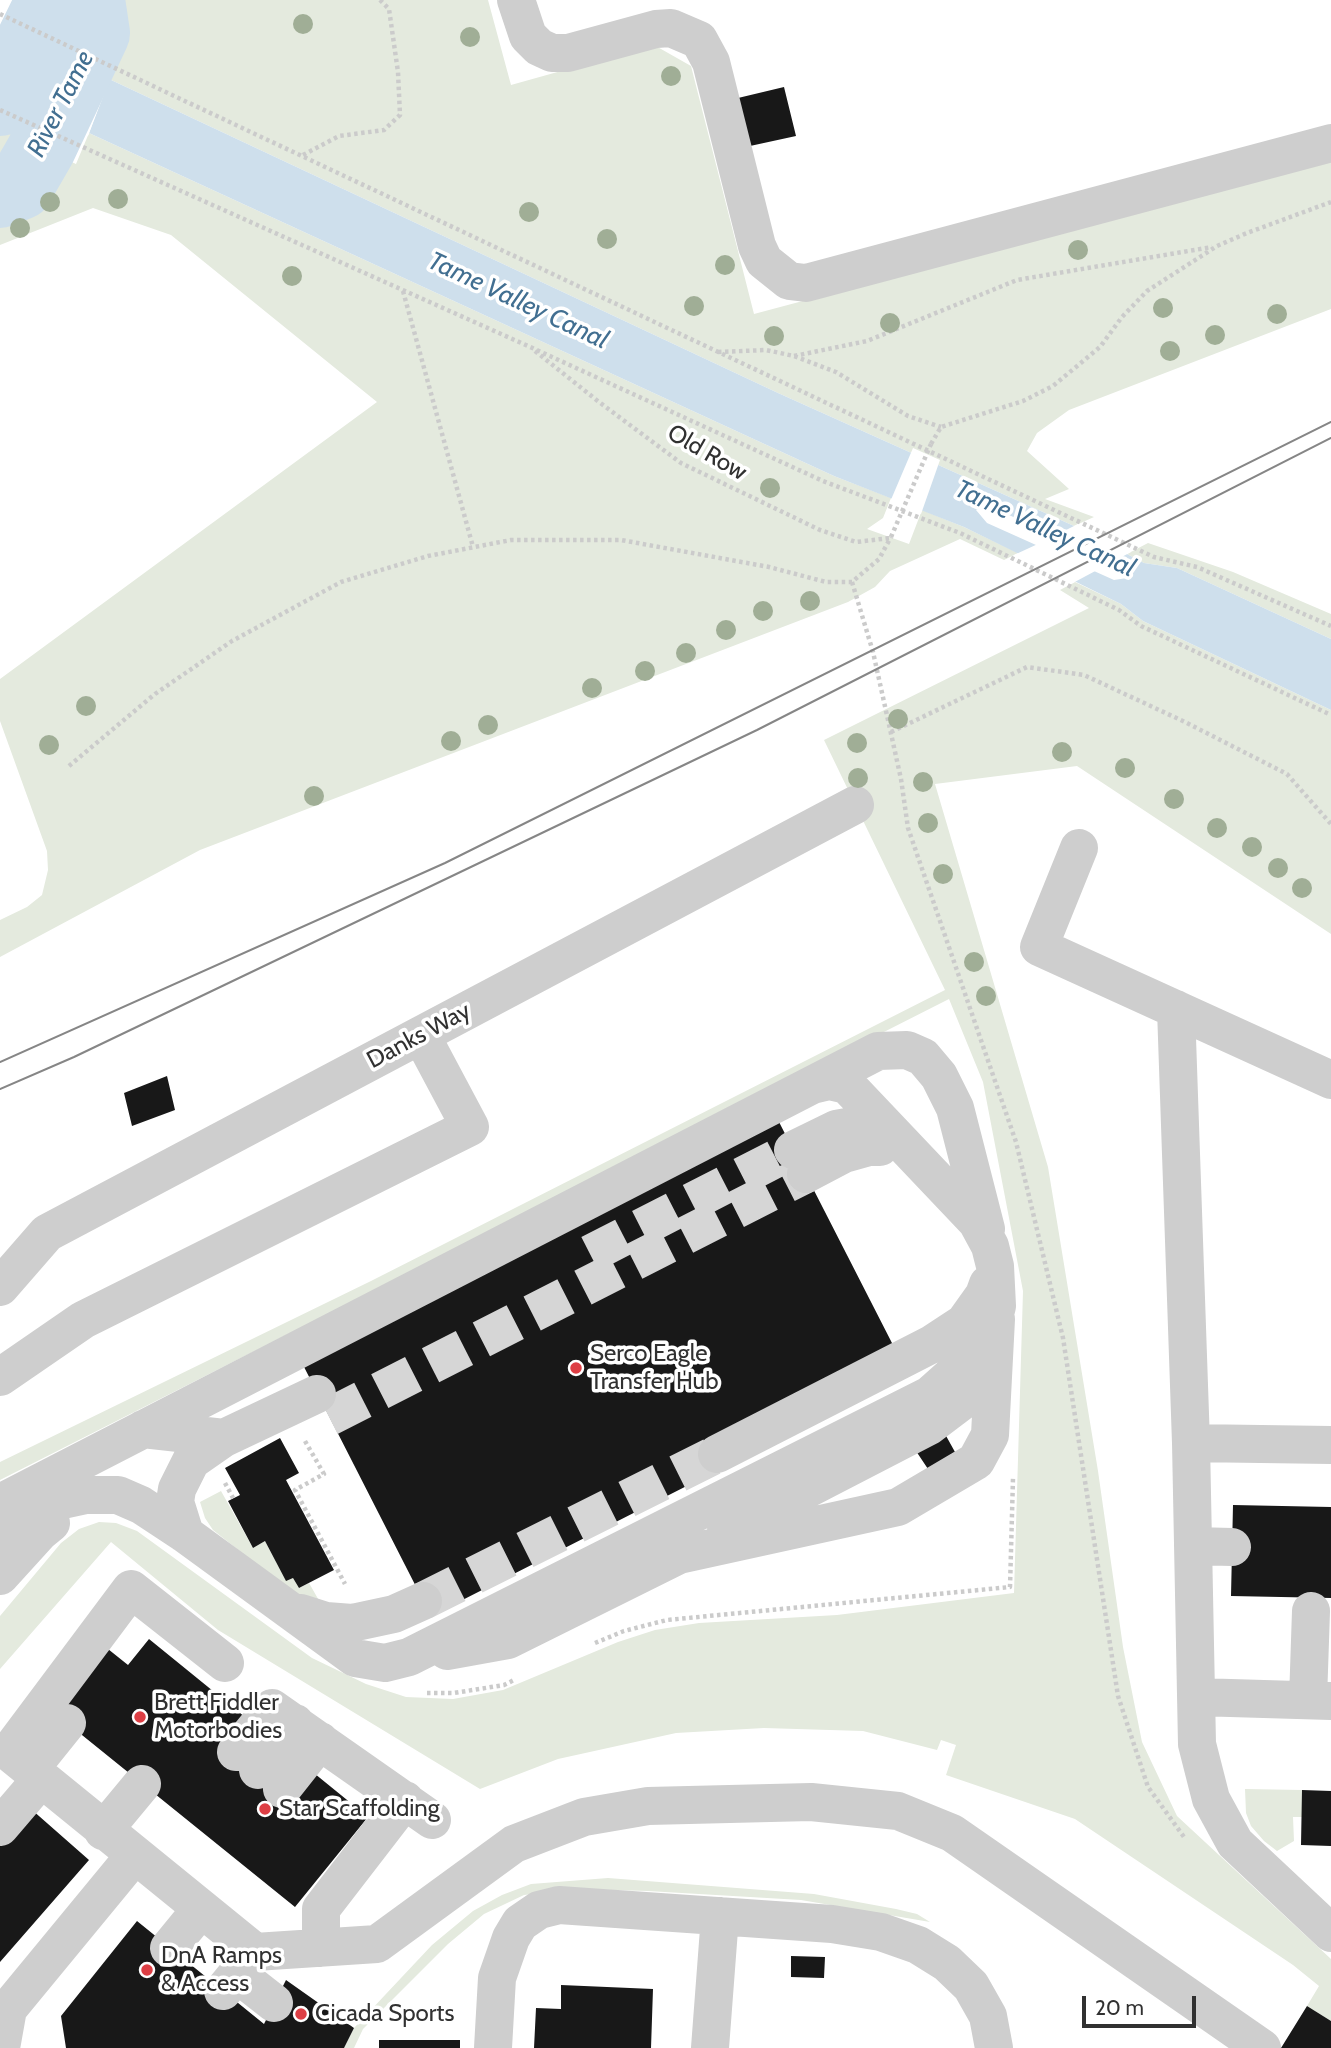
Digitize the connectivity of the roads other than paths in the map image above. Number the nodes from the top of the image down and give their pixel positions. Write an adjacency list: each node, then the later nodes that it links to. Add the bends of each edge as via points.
1 (516, 0): 2 (street, via 528,36 552,53 568,53 656,29 671,28 699,40 711,62 757,246 764,261 789,281 806,283)
2 (1331, 143)
3 (855, 805): 6 (street, Danks Way)
4 (1079, 848): 5 (street, via 1040,947)
5 (1176, 1009): 7 (street); 19 (street)
6 (421, 1035): 12 (street, Danks Way, via 47,1233); 15 (street, via 470,1127 83,1320)
7 (1331, 1080)
8 (812, 1085): 9 (street, via 829,1081 847,1085); 11 (street, via 878,1051 907,1050 923,1057 955,1108); 17 (street)
9 (906, 1147): 10 (street, via 858,1125 836,1129); 11 (street, via 977,1222)
10 (799, 1162)
11 (993, 1256): 13 (street); 21 (street, via 984,1295 964,1323 932,1345)
12 (0, 1287)
13 (997, 1306): 14 (street); 33 (street, via 992,1326 967,1362 930,1395)
14 (994, 1355): 28 (street, via 971,1395 929,1426); 28 (street, via 990,1436 976,1461 898,1507)
15 (0, 1377)
16 (323, 1406): 18 (street, via 286,1425)
17 (143, 1429): 18 (street); 23 (street)
18 (224, 1438): 24 (street, via 191,1461 177,1489 175,1502)
19 (1191, 1443): 20 (street); 26 (street)
20 (1331, 1445)
21 (717, 1454)
22 (86, 1495): 24 (street, via 118,1495); 25 (street, via 49,1503 20,1516); 29 (street, via 40,1532)
23 (0, 1503)
24 (186, 1534): 31 (street)
25 (0, 1537)
26 (1194, 1546): 27 (street); 35 (street)
27 (1232, 1547)
28 (679, 1555): 33 (street, via 508,1640)
29 (0, 1576)
30 (423, 1601): 31 (street, via 394,1614 352,1623 326,1621)
31 (288, 1609): 33 (street, via 355,1658 385,1663)
32 (1311, 1611): 36 (street)
33 (408, 1657)
34 (225, 1663): 39 (street, via 131,1589)
35 (1197, 1697): 36 (street); 46 (street, via 1197,1744 1211,1799 1235,1843)
36 (1320, 1701)
37 (67, 1723): 39 (street)
38 (307, 1732): 38 (street, via 258,1770 272,1708); 48 (street, via 419,1810 321,1909)
39 (26, 1767): 41 (street); 42 (street)
40 (142, 1784): 42 (street)
41 (0, 1827)
42 (87, 1830): 43 (street)
43 (135, 1856): 44 (street); 51 (street, via 8,2009)
44 (201, 1909): 47 (street); 49 (street)
45 (720, 1916): 52 (street, via 559,1905 539,1910 520,1923 497,1978); 53 (street); 54 (street, via 832,1924 881,1932 918,1945 947,1963 971,1986 988,2016)
46 (1331, 1933)
47 (169, 1948)
48 (321, 1948): 49 (street); 55 (street, via 377,1944 514,1844 584,1817 648,1806 811,1802 898,1811 952,1833)
49 (238, 1972): 50 (street)
50 (274, 2003)
51 (2, 2037)
52 (493, 2048)
53 (710, 2048)
54 (994, 2048)
55 (1262, 2048)

